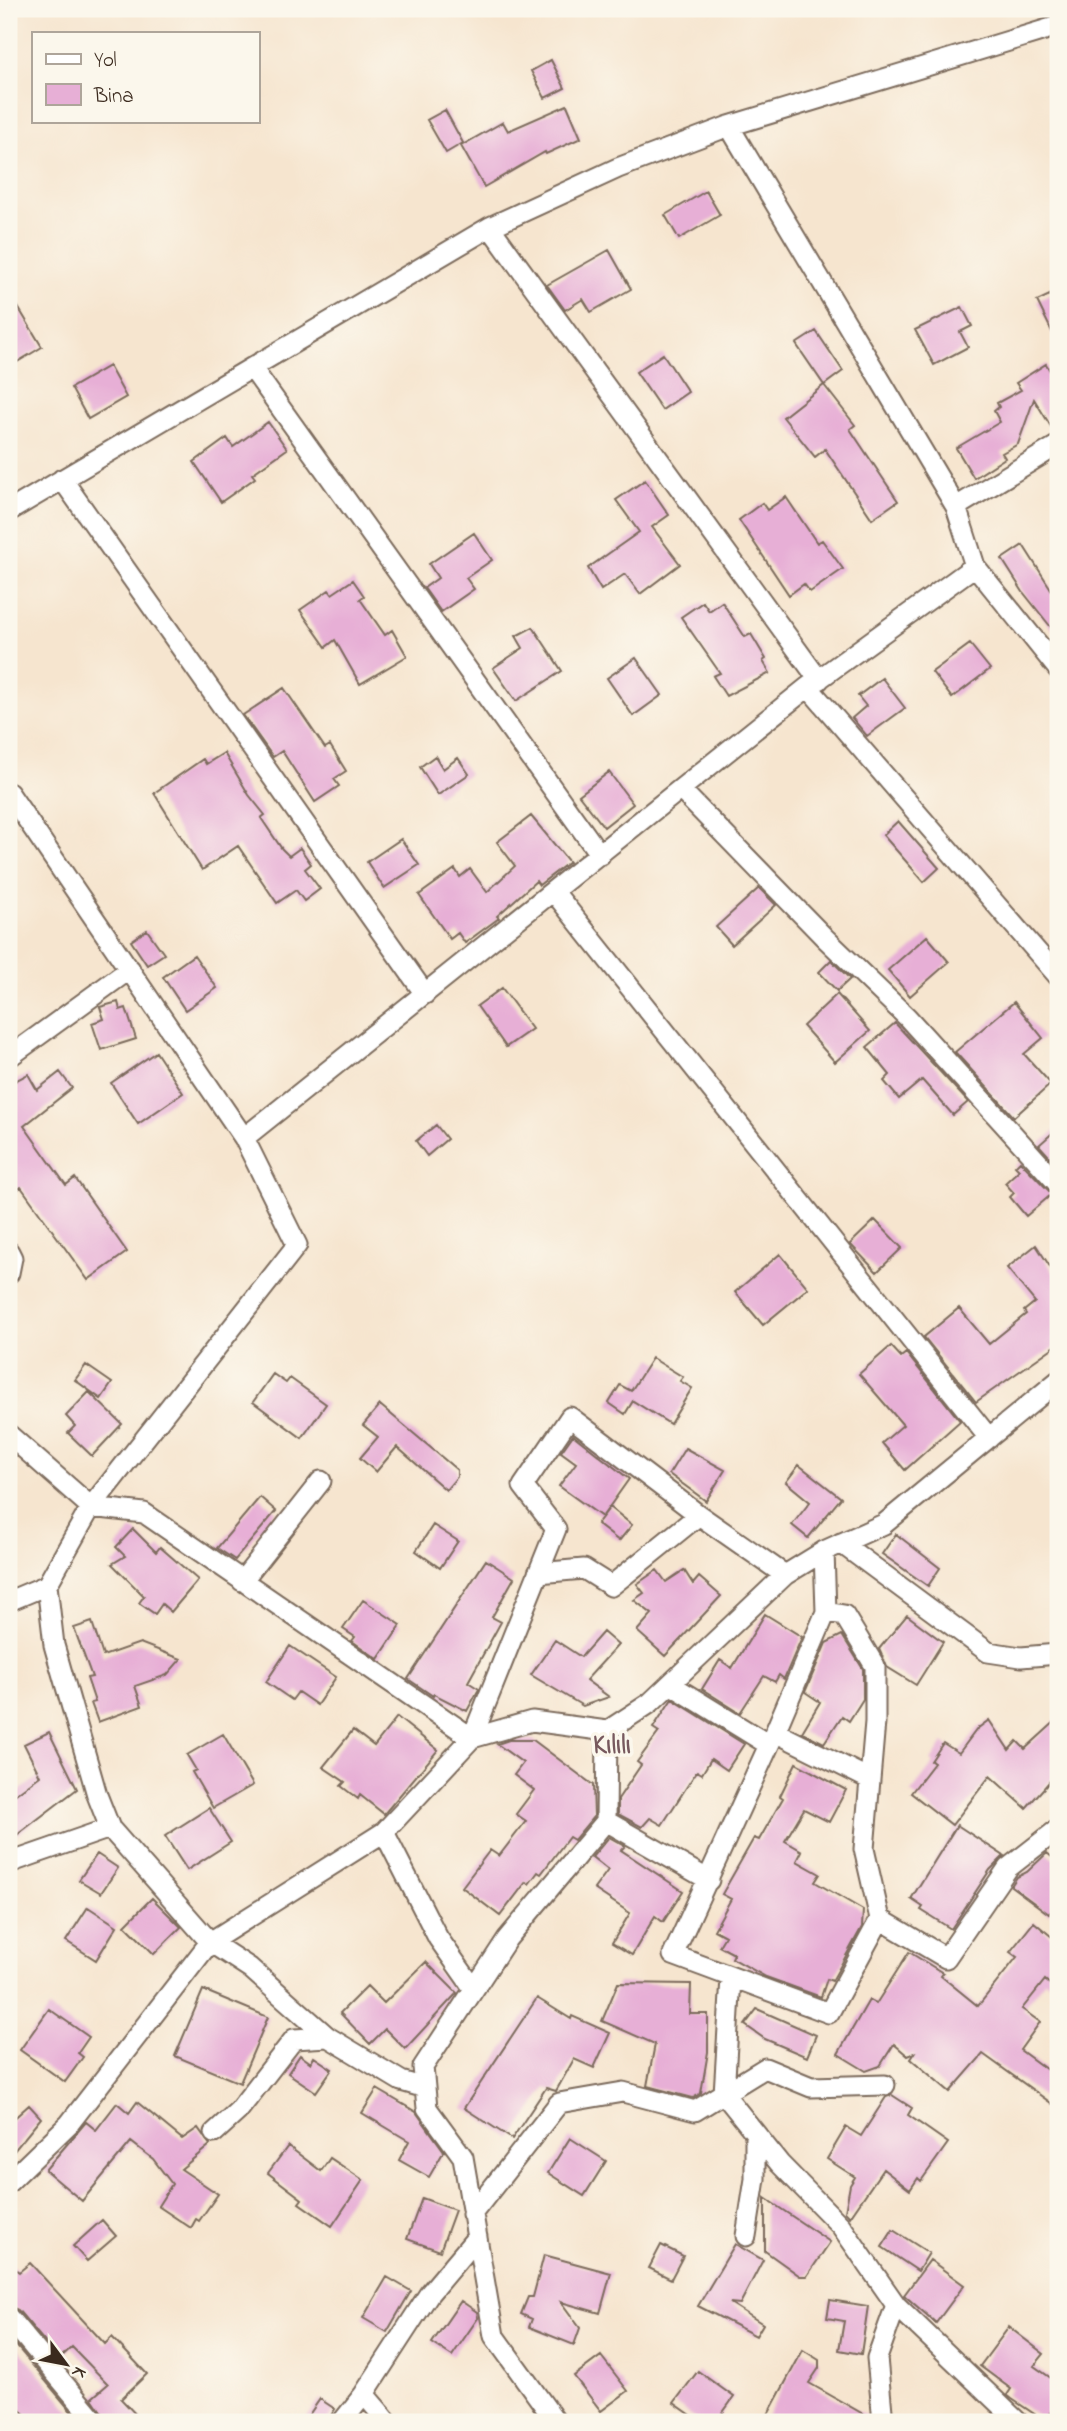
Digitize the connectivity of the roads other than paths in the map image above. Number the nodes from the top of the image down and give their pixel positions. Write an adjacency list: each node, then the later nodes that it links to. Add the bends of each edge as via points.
1 (1058, 26): 2 (street)
2 (729, 126): 3 (street, via 618,169); 7 (street)
3 (490, 227): 4 (street); 11 (street)
4 (252, 369): 6 (street); 14 (street)
5 (1058, 444): 7 (street)
6 (62, 479): 8 (street); 18 (street)
7 (956, 507): 9 (street)
8 (9, 511)
9 (975, 566): 10 (street); 11 (street)
10 (1058, 669)
11 (813, 684): 12 (street); 17 (street)
12 (681, 790): 14 (street); 21 (street, via 908,1017)
13 (9, 793): 16 (street)
14 (600, 855): 15 (street)
15 (554, 892): 18 (street); 26 (street)
16 (130, 969): 19 (street); 20 (street)
17 (1058, 976)
18 (425, 994): 20 (street)
19 (9, 1058)
20 (244, 1138): 28 (street, via 297,1245)
21 (1058, 1184)
22 (9, 1252): 23 (street)
23 (9, 1273)
24 (1058, 1381): 26 (street)
25 (9, 1435): 28 (street)
26 (989, 1438): 30 (street, via 884,1524)
27 (321, 1481): 33 (street)
28 (91, 1507): 33 (street, via 144,1513); 34 (street)
29 (699, 1515): 31 (street, via 611,1586 584,1569); 31 (street, via 570,1417 523,1486 556,1529); 32 (street)
30 (833, 1547): 32 (street); 36 (street); 37 (street, via 988,1652 1021,1657)
31 (538, 1573): 40 (street)
32 (785, 1575): 38 (street)
33 (242, 1581): 40 (street)
34 (47, 1585): 35 (street); 44 (street, via 54,1645)
35 (9, 1601)
36 (827, 1612): 41 (street); 42 (street, via 844,1615 875,1666)
37 (1058, 1654)
38 (670, 1684): 39 (street); 41 (street)
39 (607, 1731): 40 (street, via 532,1721); 43 (street)
40 (471, 1738): 46 (street)
41 (772, 1739): 42 (street); 48 (street)
42 (869, 1779): 49 (street, via 864,1849)
43 (606, 1821): 48 (street); 52 (street, via 507,1939)
44 (110, 1828): 47 (street); 50 (street)
45 (1058, 1829): 49 (street, via 1008,1868 946,1958)
46 (384, 1832): 50 (street); 52 (street, via 438,1938)
47 (9, 1863)
48 (709, 1880): 51 (street, via 673,1955)
49 (880, 1919): 51 (street, via 829,2013)
50 (210, 1942): 53 (street, via 250,1968); 61 (street, via 69,2124)
51 (731, 1978): 58 (street)
52 (474, 1989): 54 (street)
53 (328, 2037): 55 (street); 59 (street, via 294,2039 238,2111)
54 (423, 2067): 55 (street); 57 (street)
55 (401, 2081): 57 (street)
56 (885, 2085): 58 (street, via 811,2087 765,2068)
57 (425, 2088): 62 (street, via 427,2108 463,2157)
58 (724, 2094): 60 (street); 62 (street, via 695,2111 623,2092 559,2103)
59 (214, 2133)
60 (755, 2134): 63 (street, via 755,2179); 65 (street, via 841,2226)
61 (9, 2182)
62 (472, 2214): 64 (street)
63 (747, 2236)
64 (477, 2237): 67 (street, via 429,2294); 71 (street, via 494,2336)
65 (896, 2305): 72 (street, via 877,2358); 73 (street)
66 (9, 2318): 68 (street)
67 (365, 2394): 69 (street); 70 (street)
68 (96, 2422)
69 (342, 2422)
70 (388, 2422)
71 (556, 2422)
72 (883, 2422)
73 (1018, 2422)

